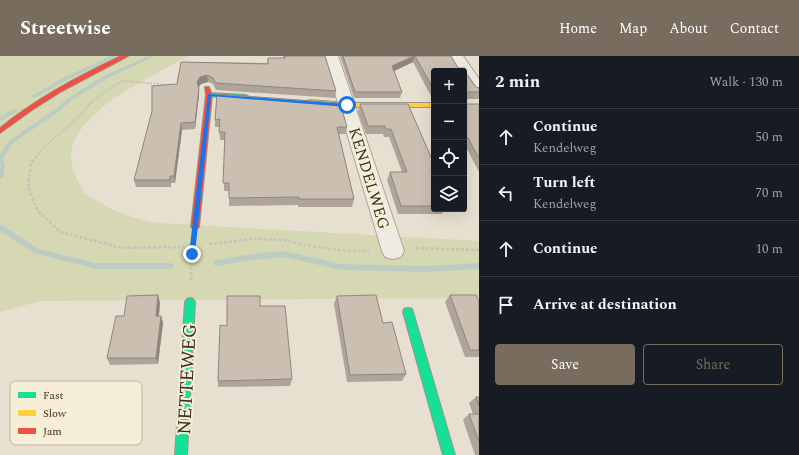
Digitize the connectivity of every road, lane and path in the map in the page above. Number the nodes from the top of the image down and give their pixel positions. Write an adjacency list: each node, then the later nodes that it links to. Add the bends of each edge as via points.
1 (125, 56): 11 (street, via 50,94)
2 (331, 56): 9 (street)
3 (456, 56): 5 (street)
4 (123, 81): 6 (path)
5 (479, 90)
6 (208, 91): 7 (street); 12 (street)
7 (255, 98)
8 (301, 102): 9 (street, KENDELWEG)
9 (347, 105): 10 (street, KENDELWEG); 13 (street, KENDELWEG)
10 (431, 105)
11 (0, 131)
12 (195, 227): 14 (path)
13 (393, 251)
14 (190, 302): 16 (street, NETTEWEG)
15 (408, 312): 17 (street)
16 (181, 455)
17 (449, 455)

